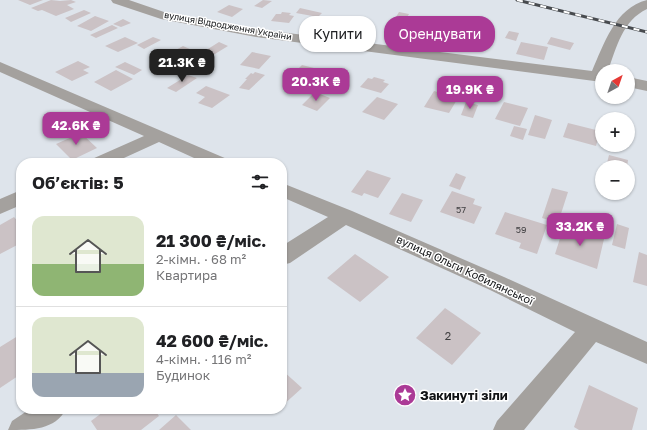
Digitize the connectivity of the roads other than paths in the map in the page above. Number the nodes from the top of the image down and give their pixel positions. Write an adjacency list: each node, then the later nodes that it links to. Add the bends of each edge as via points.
1 (117, 0): 5 (street, вулиця Відродження України, via 161,15 256,33)
2 (647, 4): 3 (street, via 630,14 622,23)
3 (605, 64)
4 (4, 70): 8 (street)
5 (595, 76)
6 (635, 83): 7 (street)
7 (647, 86)
8 (158, 136): 9 (street); 10 (street)
9 (109, 158)
10 (209, 158)
11 (287, 191): 14 (street, вулиця Ольги Кобилянської)
12 (16, 199): 13 (street)
13 (0, 207)
14 (345, 216): 15 (street); 16 (street, вулиця Ольги Кобилянської, via 496,283)
15 (287, 254)
16 (592, 330): 17 (street, вулиця Ольги Кобилянської); 20 (street)
17 (647, 353)
18 (46, 414): 19 (street)
19 (22, 430)
20 (507, 430)

